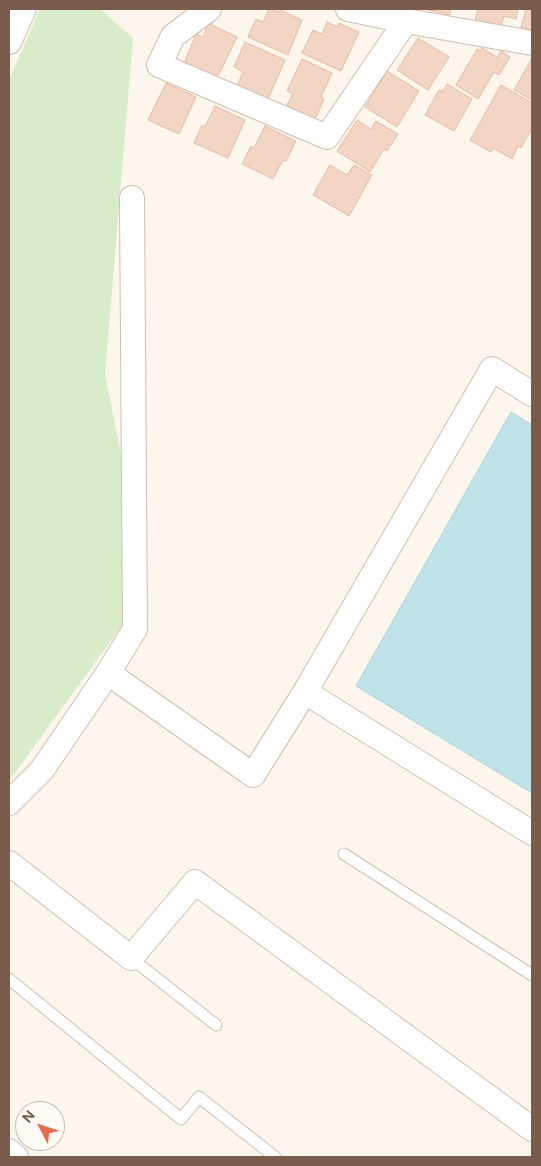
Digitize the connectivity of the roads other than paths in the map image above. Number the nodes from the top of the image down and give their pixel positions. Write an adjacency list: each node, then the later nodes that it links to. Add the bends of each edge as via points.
1 (24, 9): 5 (street)
2 (209, 9): 4 (street, via 173,36 159,65 327,137)
3 (348, 9): 4 (street)
4 (406, 21): 6 (street)
5 (9, 42)
6 (532, 43)
7 (132, 198): 9 (street, via 135,628)
8 (532, 394): 10 (street, via 492,369)
9 (108, 673): 10 (street, via 253,775); 11 (street, via 42,770)
10 (306, 692): 12 (street)
11 (9, 803)
12 (532, 833)
13 (344, 854): 16 (lane)
14 (9, 863): 15 (street)
15 (131, 958): 18 (lane); 19 (street, via 195,882)
16 (532, 975)
17 (9, 979): 22 (lane, via 181,1119 199,1097)
18 (216, 1025)
19 (532, 1129)
20 (9, 1151): 21 (street)
21 (16, 1157)
22 (276, 1157)

